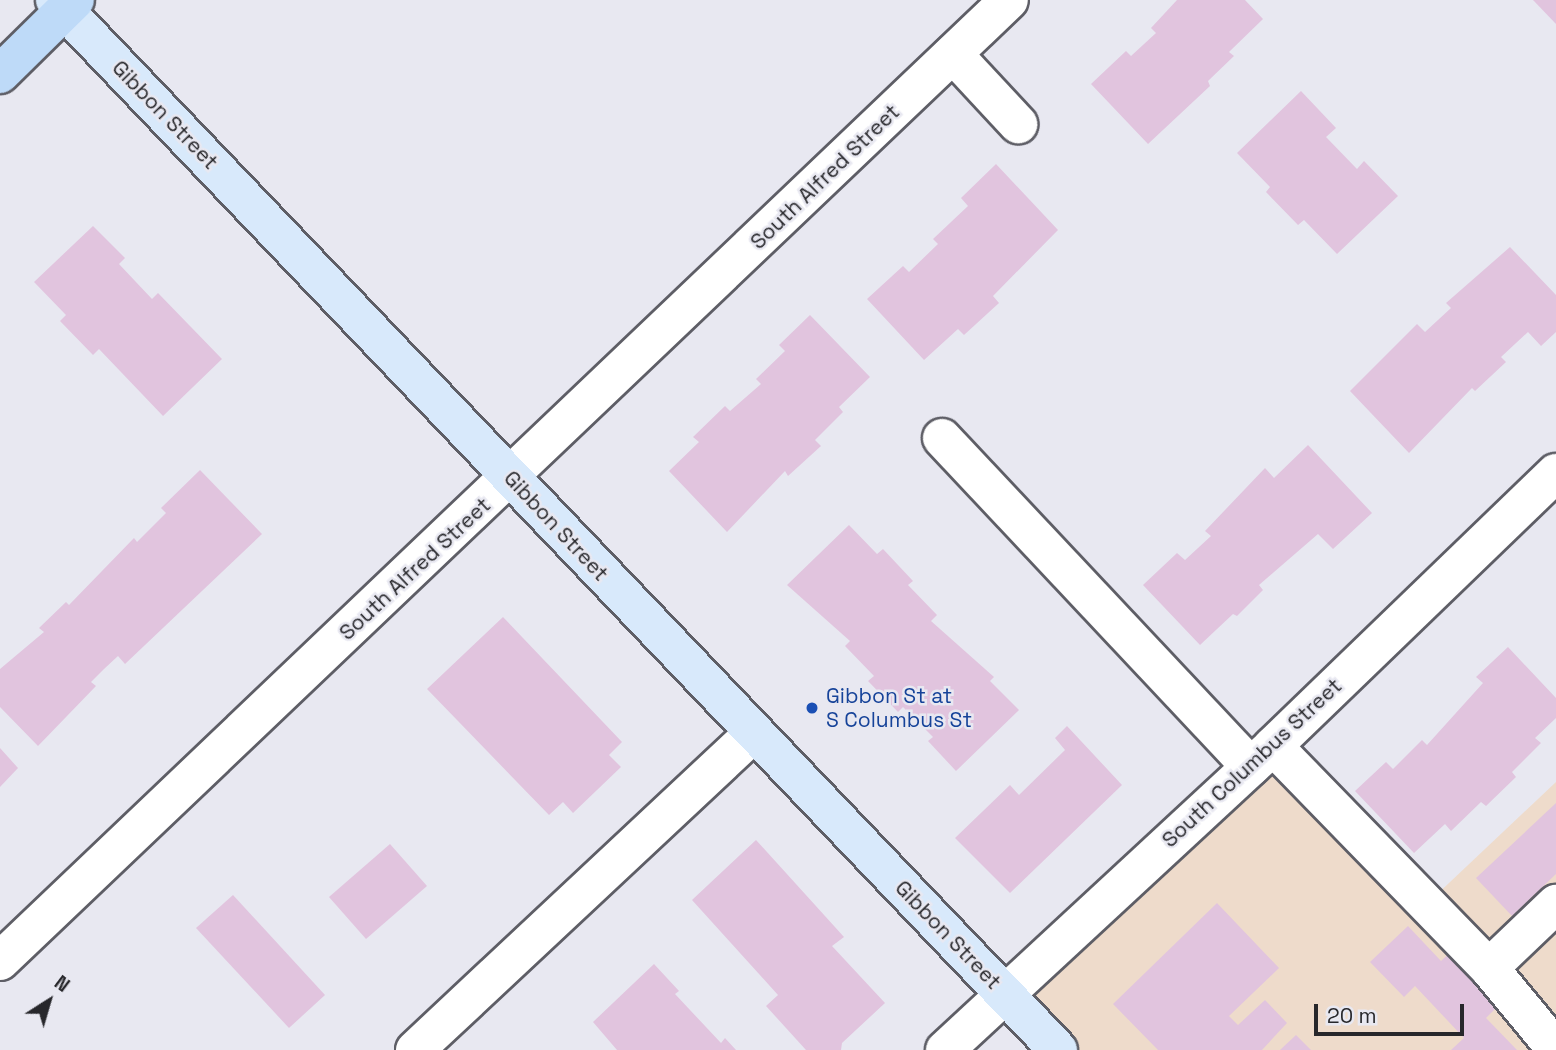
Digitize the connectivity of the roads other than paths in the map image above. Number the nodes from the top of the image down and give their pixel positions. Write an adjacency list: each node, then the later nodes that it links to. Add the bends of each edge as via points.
1 (1009, 0): 3 (street, South Alfred Street)
2 (65, 3): 4 (highway); 8 (main road, Gibbon Street)
3 (953, 54): 5 (street); 8 (street, South Alfred Street)
4 (0, 74)
5 (1018, 124)
6 (942, 438): 10 (street)
7 (1556, 473): 10 (street, South Columbus Street)
8 (511, 479): 9 (main road, Gibbon Street); 12 (street, South Alfred Street)
9 (754, 733): 14 (main road, Gibbon Street); 16 (street)
10 (1262, 756): 13 (street); 14 (street, South Columbus Street)
11 (1556, 904): 13 (street)
12 (0, 961)
13 (1489, 968): 15 (street)
14 (1004, 994): 17 (street, South Columbus Street); 18 (main road, Gibbon Street)
15 (1556, 1049)
16 (415, 1050)
17 (945, 1050)
18 (1058, 1050)

